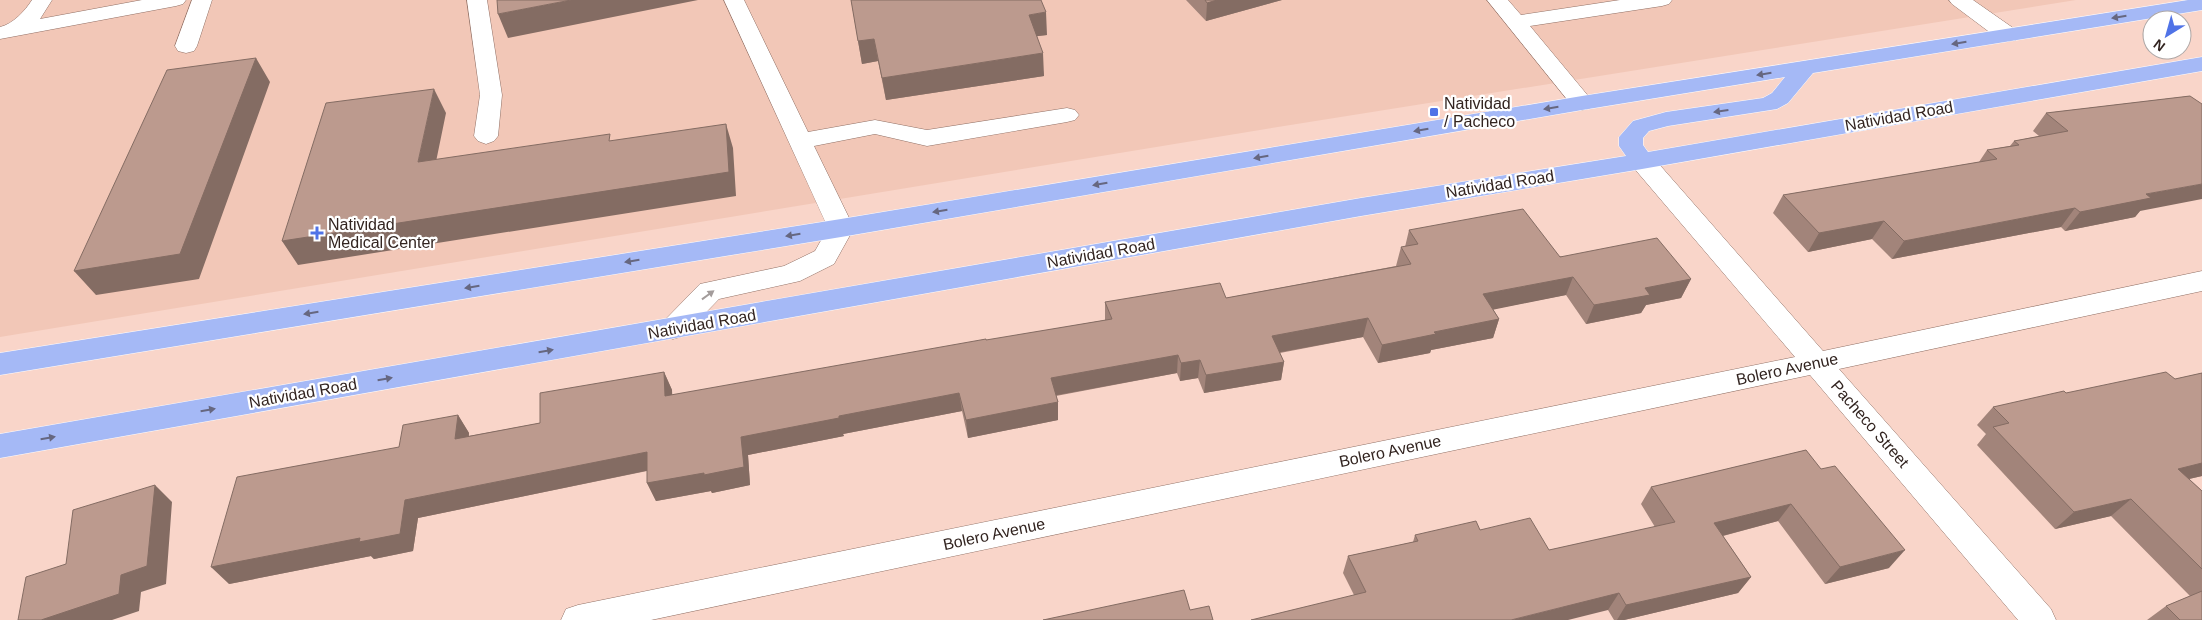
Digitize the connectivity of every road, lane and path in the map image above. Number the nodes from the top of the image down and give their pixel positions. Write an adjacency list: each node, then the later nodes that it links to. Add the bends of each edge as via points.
1 (42, 0): 11 (street, via 34,13)
2 (176, 0): 11 (street)
3 (202, 0): 13 (street)
4 (477, 0): 18 (street, via 491,95)
5 (734, 0): 19 (street)
6 (1497, 0): 10 (street)
7 (1662, 0): 10 (street)
8 (1959, 0): 12 (street)
9 (2202, 4): 12 (main road, one-way to 12)
10 (1516, 22): 16 (street)
11 (6, 32)
12 (2008, 35): 15 (main road, one-way to 15)
13 (186, 46)
14 (2202, 64): 20 (main road, Natividad Road)
15 (1806, 67): 16 (main road, one-way to 16); 20 (main road, one-way to 20, via 1780,98 1769,104 1666,119 1642,126 1631,137 1631,146)
16 (1582, 102): 21 (main road, one-way to 21)
17 (1067, 115): 19 (street, via 927,138 875,128)
18 (486, 136)
19 (800, 141): 21 (street)
20 (1642, 161): 23 (main road, Natividad Road, via 1361,207); 24 (street, Pacheco Street)
21 (841, 228): 23 (street, one-way to 21, via 710,291 791,274 825,257); 25 (main road, one-way to 25)
22 (2202, 281): 24 (street, Bolero Avenue)
23 (674, 329): 26 (main road, Natividad Road, one-way to 23)
24 (1818, 363): 27 (street, Bolero Avenue); 28 (street, Pacheco Street)
25 (0, 364)
26 (0, 446)
27 (578, 620)
28 (2039, 620)

